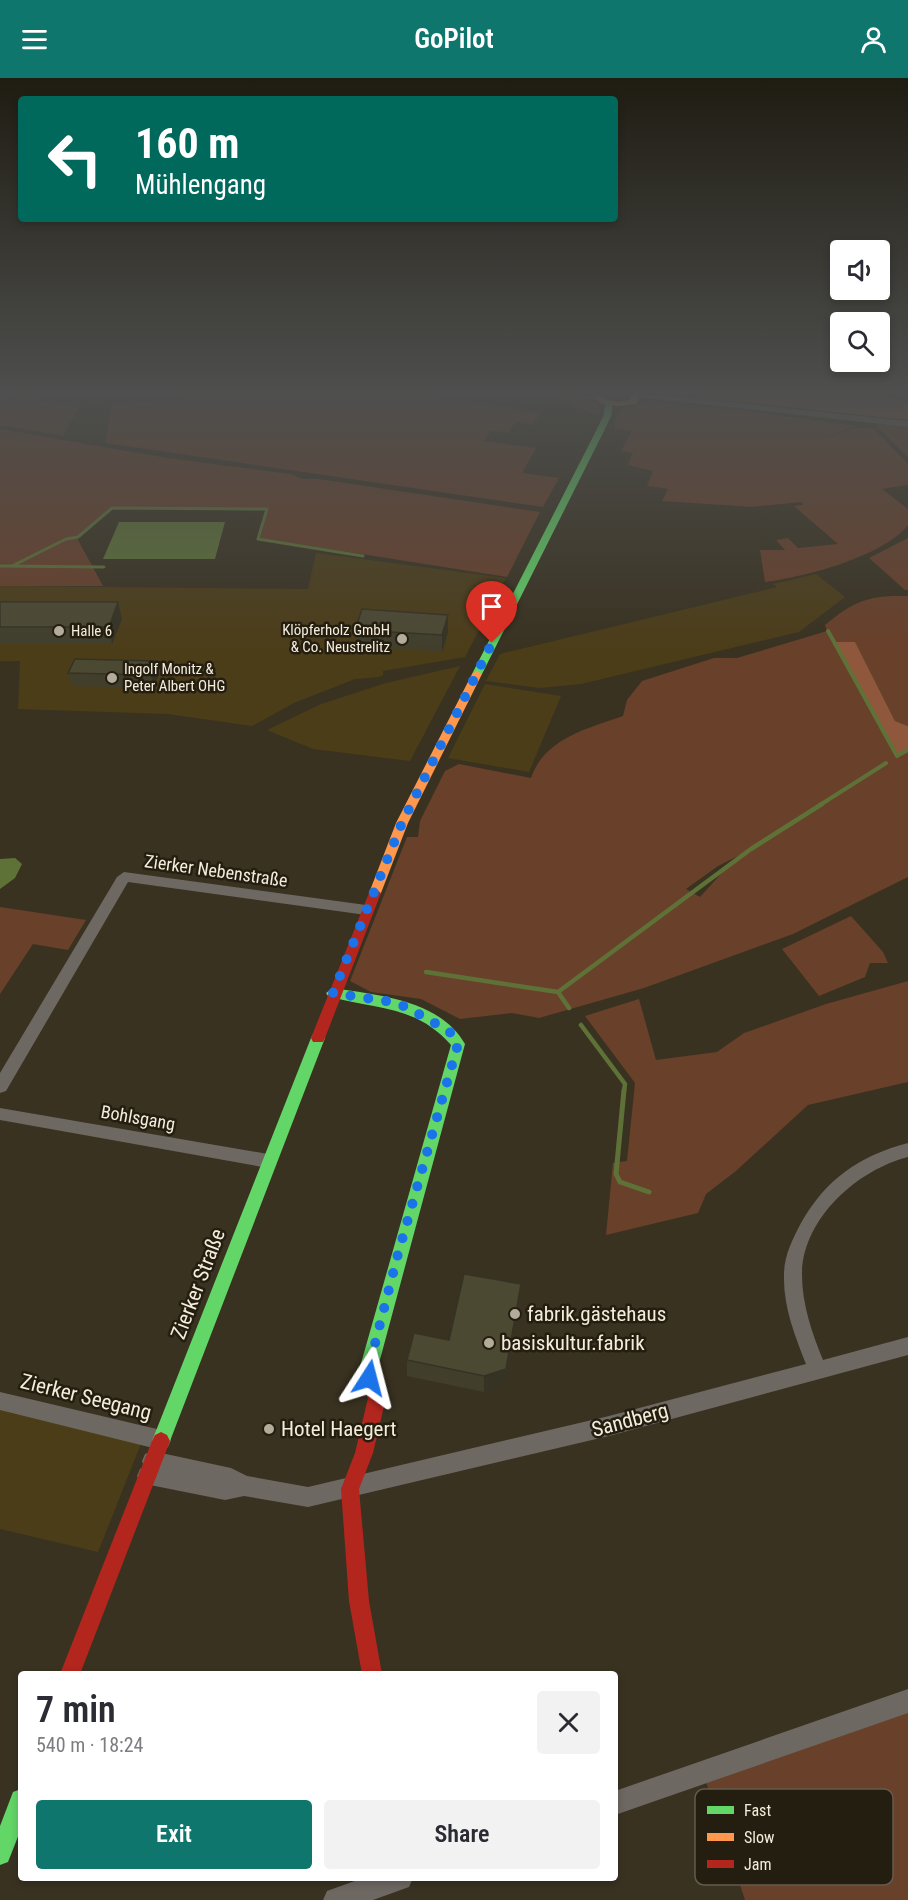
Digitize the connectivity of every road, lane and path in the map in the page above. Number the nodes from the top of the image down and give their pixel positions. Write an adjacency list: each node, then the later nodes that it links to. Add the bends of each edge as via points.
1 (578, 480): 2 (main road, Zierker Straße, via 423,778)
2 (366, 910): 3 (main road, Zierker Straße); 4 (street, Zierker Nebenstraße, via 124,877)
3 (333, 993): 7 (main road, Zierker Straße); 13 (main road, via 406,1007 449,1031 458,1044 369,1367 377,1398 364,1453)
4 (0, 1087)
5 (0, 1114): 7 (street, Bohlsgang)
6 (908, 1150): 9 (street, via 862,1166 835,1186 819,1206 798,1247 793,1274 798,1309)
7 (268, 1161): 11 (main road, Zierker Straße)
8 (908, 1346): 9 (street, Sandberg)
9 (817, 1368): 13 (street, Sandberg, via 609,1426)
10 (0, 1401): 11 (street, Zierker Seegang)
11 (161, 1440): 12 (main road, Zierker Straße)
12 (149, 1469): 13 (street, Sandberg, via 225,1490 244,1486 308,1497); 14 (main road, Zierker Straße)
13 (350, 1489): 15 (main road, via 359,1601)
14 (71, 1671)
15 (371, 1671)
16 (908, 1701): 17 (street)
17 (618, 1802)
18 (18, 1808): 19 (main road)
19 (0, 1854)
20 (391, 1881): 21 (street)
21 (336, 1900)

